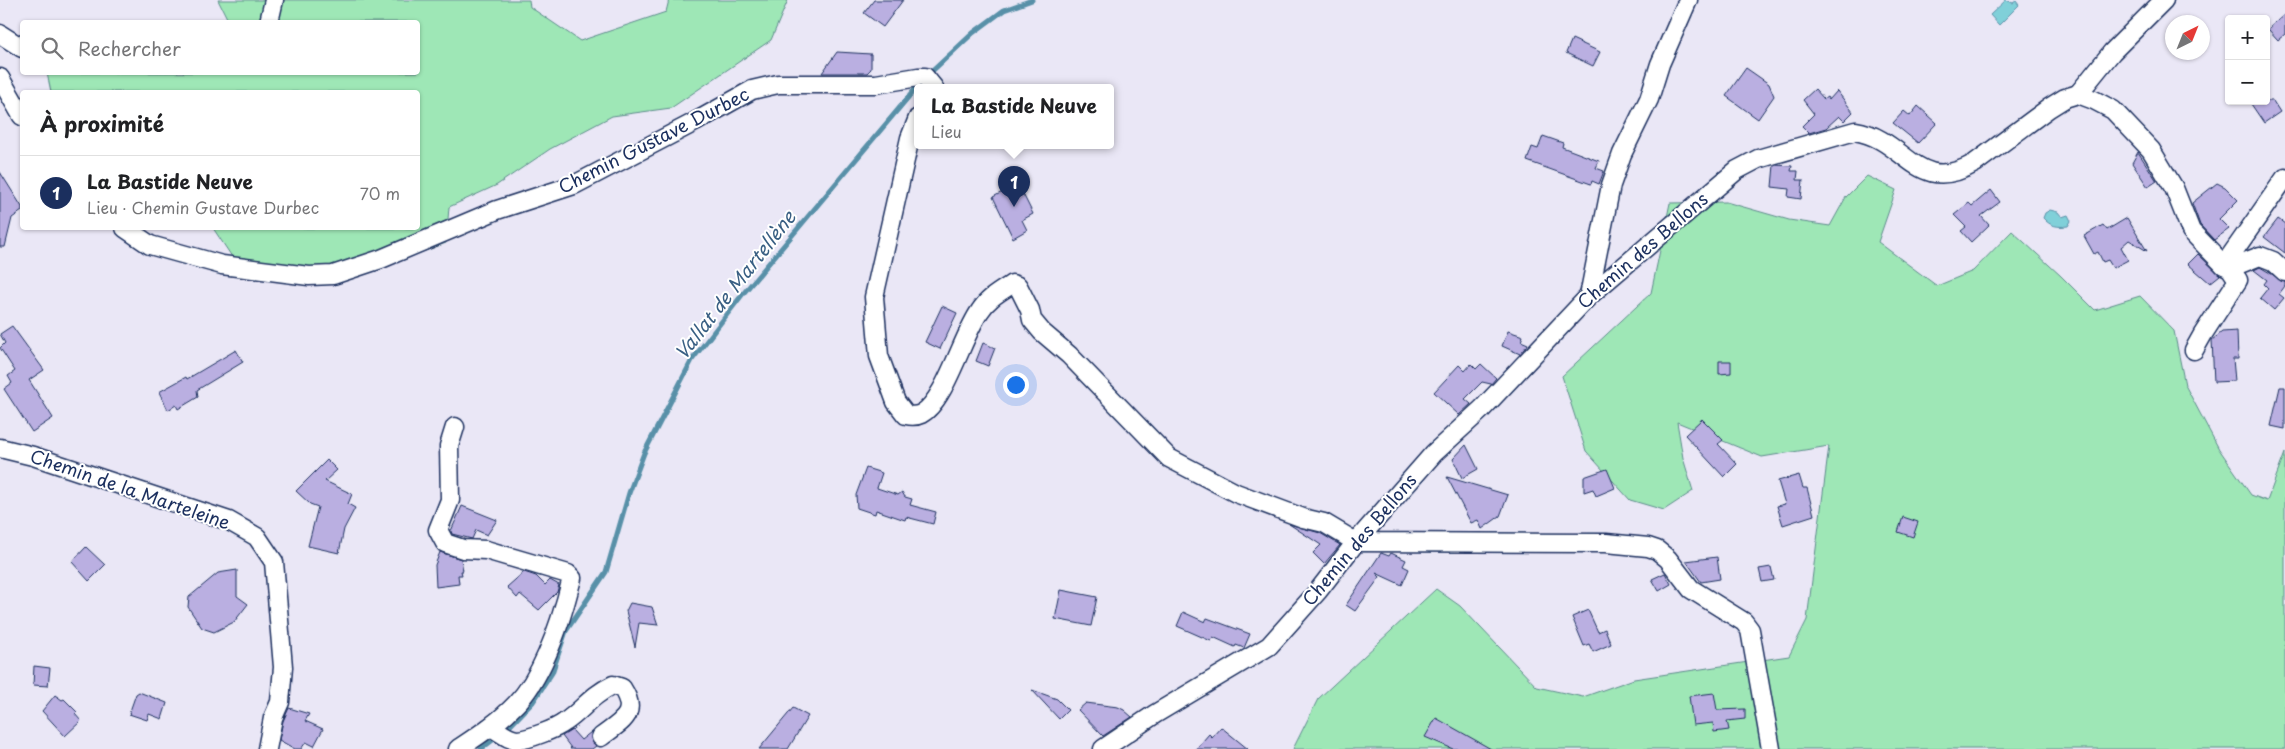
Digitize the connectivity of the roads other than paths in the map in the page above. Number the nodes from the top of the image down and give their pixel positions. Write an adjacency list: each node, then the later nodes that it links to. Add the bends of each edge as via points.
1 (274, 0): 4 (street)
2 (1688, 0): 16 (street, via 1611,185)
3 (2164, 0): 9 (street, via 2112,52)
4 (269, 20)
5 (0, 34): 6 (street)
6 (20, 47)
7 (0, 78): 10 (street)
8 (931, 84): 13 (street, Chemin Gustave Durbec, via 925,77 918,77 876,84 764,86 574,185 497,210 381,259 333,275 308,276 222,265 150,245)
9 (2078, 94): 14 (street, via 2113,110 2151,150 2174,188 2191,231); 16 (street, Chemin des Bellons, via 2049,108 1975,163 1955,172 1939,175 1922,170 1896,149 1868,134 1855,132 1758,159 1738,170)
10 (20, 113)
11 (914, 128): 20 (street, via 874,297 879,356 896,402 906,415 922,414 932,404 981,308 1012,284 1018,286 1032,320 1042,332 1069,355 1169,458 1236,493 1324,523)
12 (2285, 178): 14 (street)
13 (128, 230)
14 (2227, 267): 15 (street, via 2260,256 2273,261); 17 (street, via 2238,280)
15 (2285, 272)
16 (1589, 296): 20 (street, Chemin des Bellons, via 1482,409 1434,453)
17 (2194, 350)
18 (455, 427): 21 (street, via 449,446 450,500 438,530 445,544 486,550 568,574 572,578 540,671)
19 (0, 448): 23 (street, Chemin de la Marteleine, via 229,521 257,537 274,562 283,668 280,702)
20 (1356, 542): 25 (street, Chemin des Bellons, via 1318,592 1270,646); 26 (street, via 1606,543 1657,550 1691,589 1744,622 1750,630)
21 (498, 731): 22 (street, via 518,740 540,734 564,723 601,691 613,685 622,688 629,699 629,712); 24 (street)
22 (601, 736)
23 (267, 749)
24 (458, 749)
25 (1103, 749)
26 (1771, 749)

